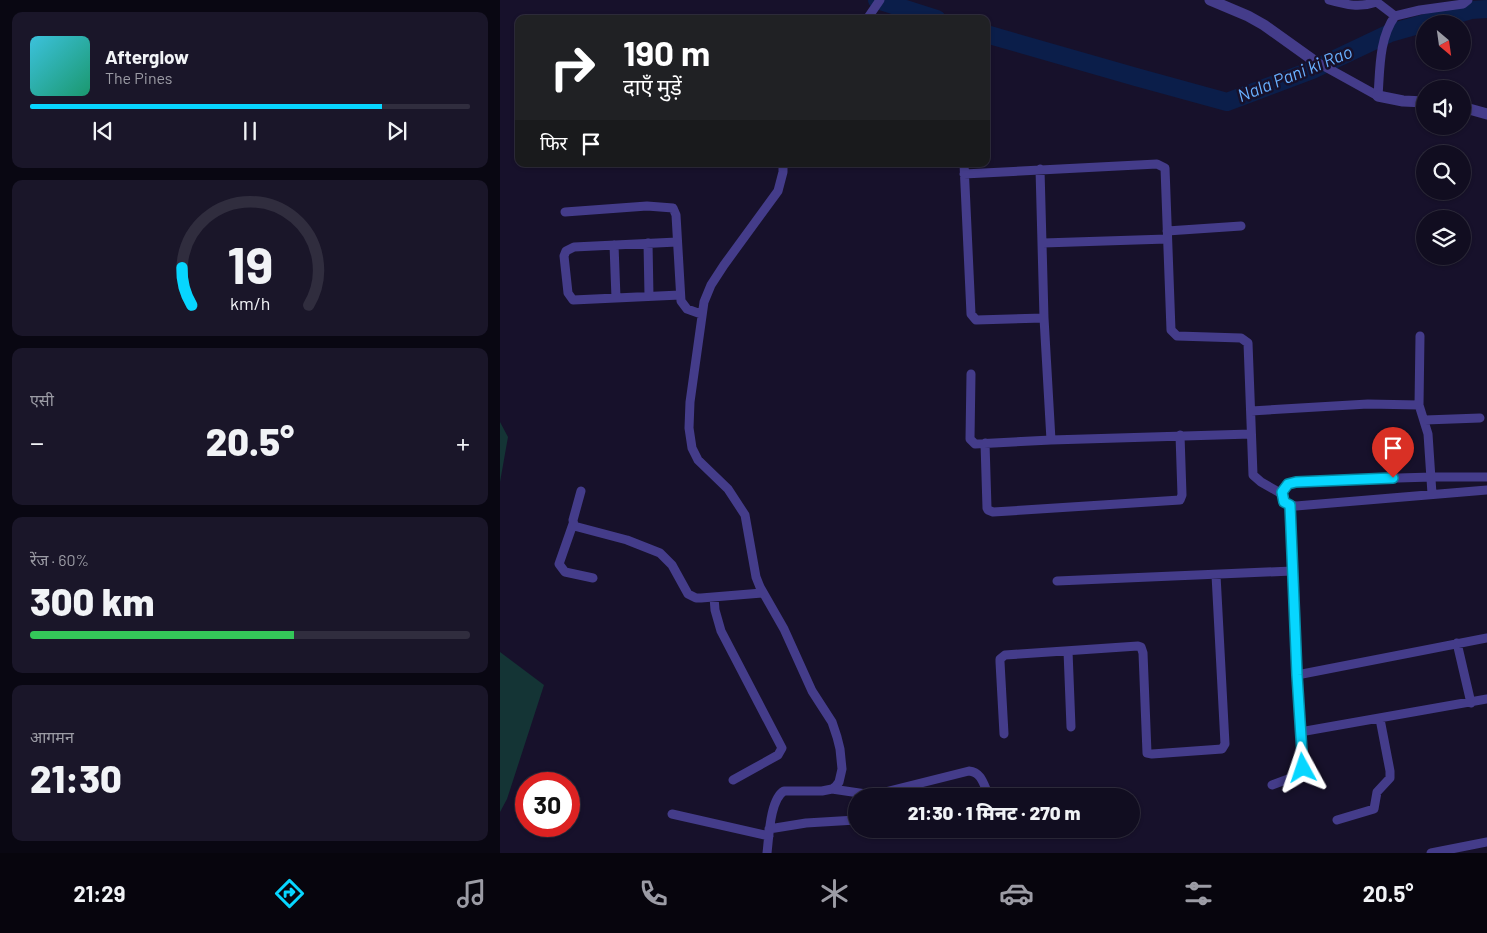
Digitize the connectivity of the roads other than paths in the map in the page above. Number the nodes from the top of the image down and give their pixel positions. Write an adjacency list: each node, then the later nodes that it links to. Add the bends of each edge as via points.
1 (880, 0): 7 (street)
2 (1210, 0): 9 (street, via 1264,25)
3 (1329, 0): 5 (street, via 1356,6)
4 (1468, 0): 6 (street, via 1463,4)
5 (1376, 1): 8 (street)
6 (1420, 5): 8 (street)
7 (870, 15)
8 (1395, 16): 10 (street, via 1382,46)
9 (1313, 60): 10 (street)
10 (1378, 96): 11 (street)
11 (1416, 102)
12 (1471, 110): 13 (street)
13 (1487, 114)
14 (783, 167): 28 (street, via 778,191 711,285)
15 (964, 167): 17 (street)
16 (1040, 169): 17 (street); 20 (street, via 1162,165 1166,172); 23 (street)
17 (964, 174): 29 (street, via 971,314 976,320)
18 (565, 212): 21 (street, via 624,207 672,208 676,215)
19 (1240, 226): 20 (street)
20 (1167, 235): 23 (street); 33 (street, via 1171,330 1177,336 1244,339 1249,347)
21 (678, 242): 22 (street); 25 (street)
22 (648, 243): 24 (street); 26 (street)
23 (1043, 243): 29 (street)
24 (614, 245): 27 (street); 27 (street, via 574,247 564,256 568,293 573,300)
25 (680, 295): 26 (street); 28 (street, via 684,307)
26 (649, 296): 27 (street)
27 (616, 298)
28 (701, 314): 52 (street, via 690,402 690,439 698,460 728,489 745,515 756,577)
29 (1044, 318): 38 (street)
30 (1420, 336): 32 (street)
31 (971, 374): 39 (street, via 970,439 975,444)
32 (1420, 405): 33 (street, via 1368,404); 35 (street)
33 (1251, 411): 36 (street)
34 (1480, 418): 35 (street)
35 (1424, 420): 40 (street)
36 (1251, 434): 37 (street); 44 (street, via 1253,475)
37 (1180, 435): 38 (street); 39 (street, via 1180,500 992,512 987,508)
38 (1051, 440): 39 (street)
39 (985, 443)
40 (1432, 477): 41 (street); 44 (street, via 1296,482 1286,486); 45 (street)
41 (1487, 477)
42 (1487, 490): 45 (street)
43 (581, 491): 47 (street)
44 (1282, 494): 46 (street, via 1284,502)
45 (1432, 494): 46 (street)
46 (1290, 505): 48 (street)
47 (573, 524): 50 (street, via 559,564 565,572); 53 (street, via 660,553 668,560 688,594 696,598)
48 (1292, 571): 49 (street); 57 (street)
49 (1216, 575): 51 (street); 56 (street, via 1225,744 1222,749 1147,753 1141,647)
50 (593, 578)
51 (1057, 581)
52 (762, 592): 53 (street); 68 (street, via 835,731 842,769)
53 (714, 597): 64 (street, via 721,631 782,748 778,755)
54 (1487, 638): 55 (street)
55 (1457, 644): 57 (street); 59 (street)
56 (1068, 651): 61 (street); 63 (street, via 1005,654 1000,659)
57 (1297, 675): 62 (street)
58 (1487, 699): 59 (street)
59 (1470, 703): 60 (street)
60 (1380, 719): 62 (street); 72 (street, via 1390,778 1377,792 1374,809)
61 (1071, 727)
62 (1300, 732): 65 (street, via 1304,761 1302,772)
63 (1004, 734)
64 (733, 780)
65 (1272, 785)
66 (901, 788): 67 (street, via 969,771 979,774)
67 (985, 788)
68 (832, 789): 69 (street); 73 (street, via 781,793)
69 (848, 791)
70 (672, 814): 73 (street)
71 (848, 820): 73 (street, via 806,823)
72 (1338, 820)
73 (769, 832): 75 (street)
74 (1487, 842): 76 (street)
75 (767, 853)
76 (1431, 853)

